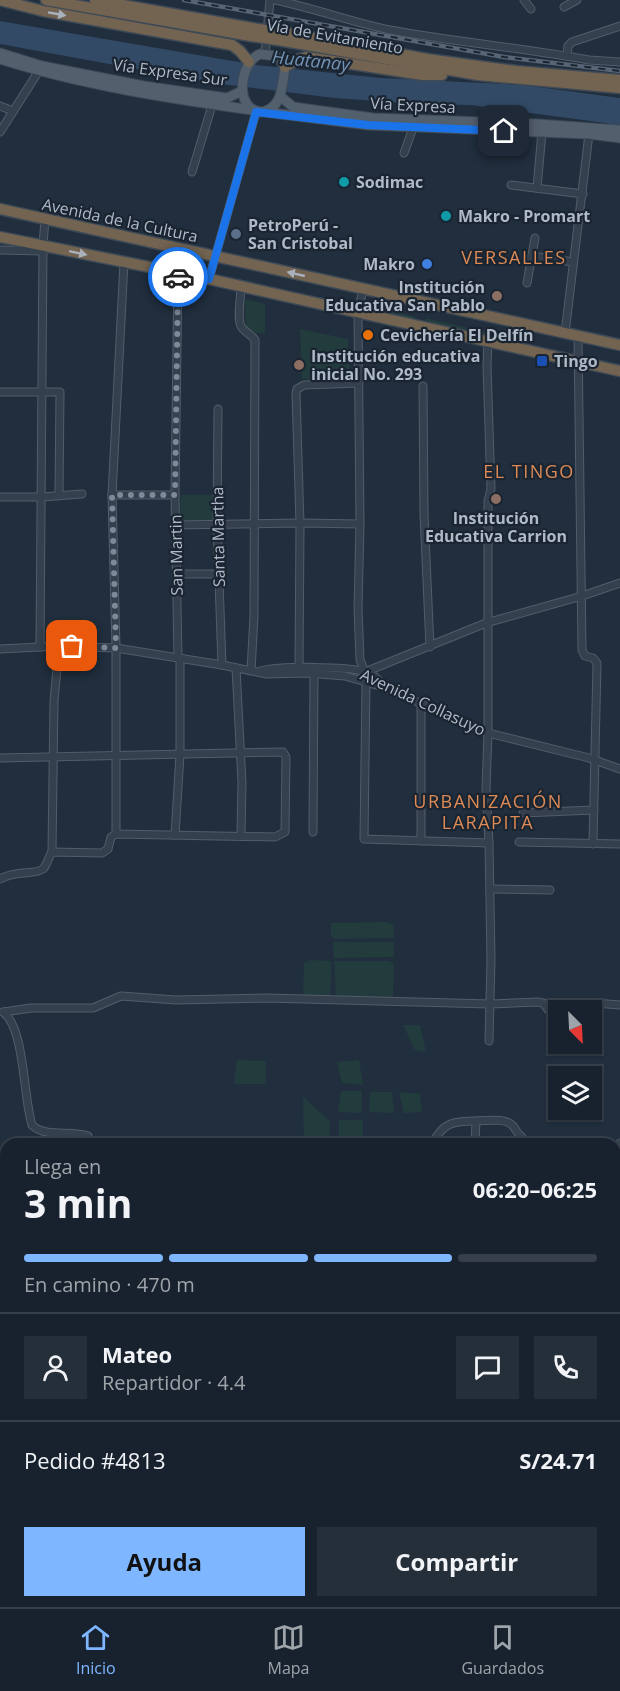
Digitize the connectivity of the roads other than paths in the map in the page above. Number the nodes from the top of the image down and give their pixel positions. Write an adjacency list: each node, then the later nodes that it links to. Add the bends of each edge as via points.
1 (0, 0): 18 (highway, one-way to 18, via 43,12 232,45)
2 (46, 0): 12 (highway, Vía de Evitamiento)
3 (95, 0): 12 (highway, Vía de Evitamiento)
4 (270, 0): 15 (street)
5 (275, 0): 8 (street)
6 (524, 0): 10 (street)
7 (577, 0): 9 (street)
8 (312, 4): 16 (street, via 351,21 392,30)
9 (564, 7)
10 (531, 9)
11 (620, 26): 16 (street, via 572,42)
12 (252, 32): 13 (highway, Vía de Evitamiento, bridge)
13 (284, 37): 22 (highway, Vía de Evitamiento); 23 (highway, Vía de Evitamiento, via 516,71)
14 (0, 53): 21 (main road)
15 (265, 54): 18 (main road, Vía Expresa Sur); 20 (main road, via 276,56)
16 (567, 56): 19 (street)
17 (0, 59): 21 (main road)
18 (248, 62): 25 (main road, Vía Expresa Sur)
19 (620, 62)
20 (285, 67): 22 (highway, via 307,57 423,75); 26 (main road)
21 (41, 69): 27 (main road, Vía Expresa, via 113,87); 29 (street)
22 (478, 75): 24 (highway, Vía de Evitamiento)
23 (620, 80)
24 (620, 88)
25 (242, 90): 27 (main road, Vía Expresa Sur); 30 (main road, Vía Expresa Sur, via 244,100)
26 (280, 95): 30 (main road, via 277,104); 32 (main road, Vía Expresa, via 293,107 373,118)
27 (213, 100): 30 (main road, Vía Expresa); 38 (street)
28 (0, 106): 29 (street)
29 (13, 111): 33 (street)
30 (258, 111): 31 (main road, Vía Expresa); 48 (street)
31 (413, 128): 34 (main road, Vía Expresa); 37 (street)
32 (620, 130)
33 (0, 132)
34 (542, 132): 35 (main road, Vía Expresa); 40 (street)
35 (589, 134): 36 (main road, Vía Expresa); 41 (street)
36 (620, 138)
37 (404, 153)
38 (192, 172)
39 (511, 185): 40 (street)
40 (537, 188): 41 (street)
41 (583, 194): 50 (street)
42 (0, 209): 43 (highway, Avenida de la Cultura)
43 (45, 219): 46 (street); 48 (highway, Avenida de la Cultura)
44 (0, 237): 46 (highway)
45 (535, 238): 49 (street)
46 (43, 248): 47 (street); 51 (highway, one-way to 51); 67 (street)
47 (0, 250)
48 (214, 255): 53 (street); 56 (highway, Avenida de la Cultura, one-way to 48)
49 (532, 256): 50 (street); 54 (street)
50 (573, 261): 58 (street)
51 (124, 262): 52 (highway); 70 (street)
52 (178, 273): 53 (highway); 71 (street, San Martin)
53 (209, 279): 55 (highway)
54 (527, 283)
55 (241, 286): 57 (highway); 76 (street, via 239,322 255,340)
56 (363, 289): 57 (street); 58 (highway, Avenida de la Cultura)
57 (358, 313): 60 (highway); 64 (street)
58 (565, 333): 59 (highway, Avenida de la Cultura)
59 (578, 336): 61 (highway, Avenida de la Cultura); 62 (street)
60 (489, 341): 62 (highway); 84 (street)
61 (620, 345)
62 (579, 363): 63 (highway); 83 (street)
63 (620, 371)
64 (358, 383): 75 (street, via 304,385 297,389); 77 (street)
65 (423, 386): 87 (street)
66 (0, 392): 67 (street)
67 (41, 392): 72 (street, via 60,392); 74 (street)
68 (218, 410): 79 (street, Santa Martha)
69 (82, 494): 72 (street)
70 (112, 495): 71 (street); 88 (street)
71 (175, 495): 78 (street, San Martin)
72 (59, 496): 74 (street)
73 (0, 497): 74 (street)
74 (41, 497): 86 (street)
75 (300, 523): 76 (street); 77 (street); 93 (street)
76 (254, 524): 79 (street); 94 (street)
77 (360, 524): 95 (street, via 358,608 360,660)
78 (175, 525): 79 (street); 80 (street, San Martin)
79 (216, 525): 81 (street, Santa Martha)
80 (176, 574): 81 (street); 90 (street, San Martin)
81 (218, 574): 91 (street, Santa Martha)
82 (620, 583): 83 (street)
83 (582, 596): 84 (street); 106 (street, via 582,650 597,663)
84 (486, 623): 87 (street); 100 (street)
85 (59, 646): 86 (street, Avenida Collasuyo); 88 (street, Avenida Collasuyo); 104 (street)
86 (40, 647): 89 (street, Avenida Collasuyo)
87 (430, 647): 95 (street)
88 (116, 648): 90 (street, Avenida Collasuyo); 103 (street)
89 (0, 649)
90 (179, 658): 91 (street, Avenida Collasuyo); 102 (street, San Martin)
91 (222, 665): 92 (street, Avenida Collasuyo)
92 (237, 668): 94 (street, Avenida Collasuyo); 101 (street)
93 (304, 670): 94 (street, Avenida Collasuyo); 95 (street, Avenida Collasuyo); 96 (street, Avenida Collasuyo)
94 (254, 671)
95 (365, 672): 97 (street); 98 (street, Avenida Collasuyo)
96 (315, 674): 97 (street, Avenida Collasuyo); 110 (street)
97 (366, 682): 98 (street, Avenida Collasuyo); 114 (street, via 364,839)
98 (383, 687): 99 (street, Avenida Collasuyo)
99 (421, 705): 100 (street, Avenida Collasuyo); 114 (street)
100 (488, 733): 106 (street, Avenida Collasuyo); 116 (street)
101 (239, 753): 102 (street); 113 (street); 113 (street, via 283,752 286,757 285,832 276,837)
102 (180, 754): 103 (street); 112 (street, San Martin)
103 (115, 756): 104 (street); 111 (street)
104 (53, 757): 105 (street); 119 (street)
105 (0, 758)
106 (596, 761): 107 (street, Avenida Collasuyo); 108 (street)
107 (620, 769)
108 (594, 810): 109 (street); 117 (street)
109 (523, 813)
110 (313, 832)
111 (116, 834): 112 (street); 119 (street, via 102,853)
112 (175, 835): 113 (street)
113 (241, 835)
114 (421, 841): 116 (street)
115 (519, 842): 117 (street)
116 (489, 843): 121 (street)
117 (593, 844): 118 (street)
118 (620, 844)
119 (52, 852): 120 (street, via 46,866 38,871 10,873)
120 (0, 879)
121 (490, 889): 122 (street); 123 (street)
122 (550, 890)
123 (490, 1004): 126 (street, via 543,1003); 127 (street, via 121,996 93,1008); 128 (street)
124 (602, 1004): 125 (street)
125 (620, 1005)
126 (548, 1010)
127 (2, 1012): 130 (street, via 13,1025 17,1040 32,1125 40,1131)
128 (489, 1041)
129 (476, 1121): 131 (street, via 456,1121); 132 (street); 133 (street, via 506,1120)
130 (88, 1138)
131 (436, 1138)
132 (476, 1138)
133 (522, 1138)

